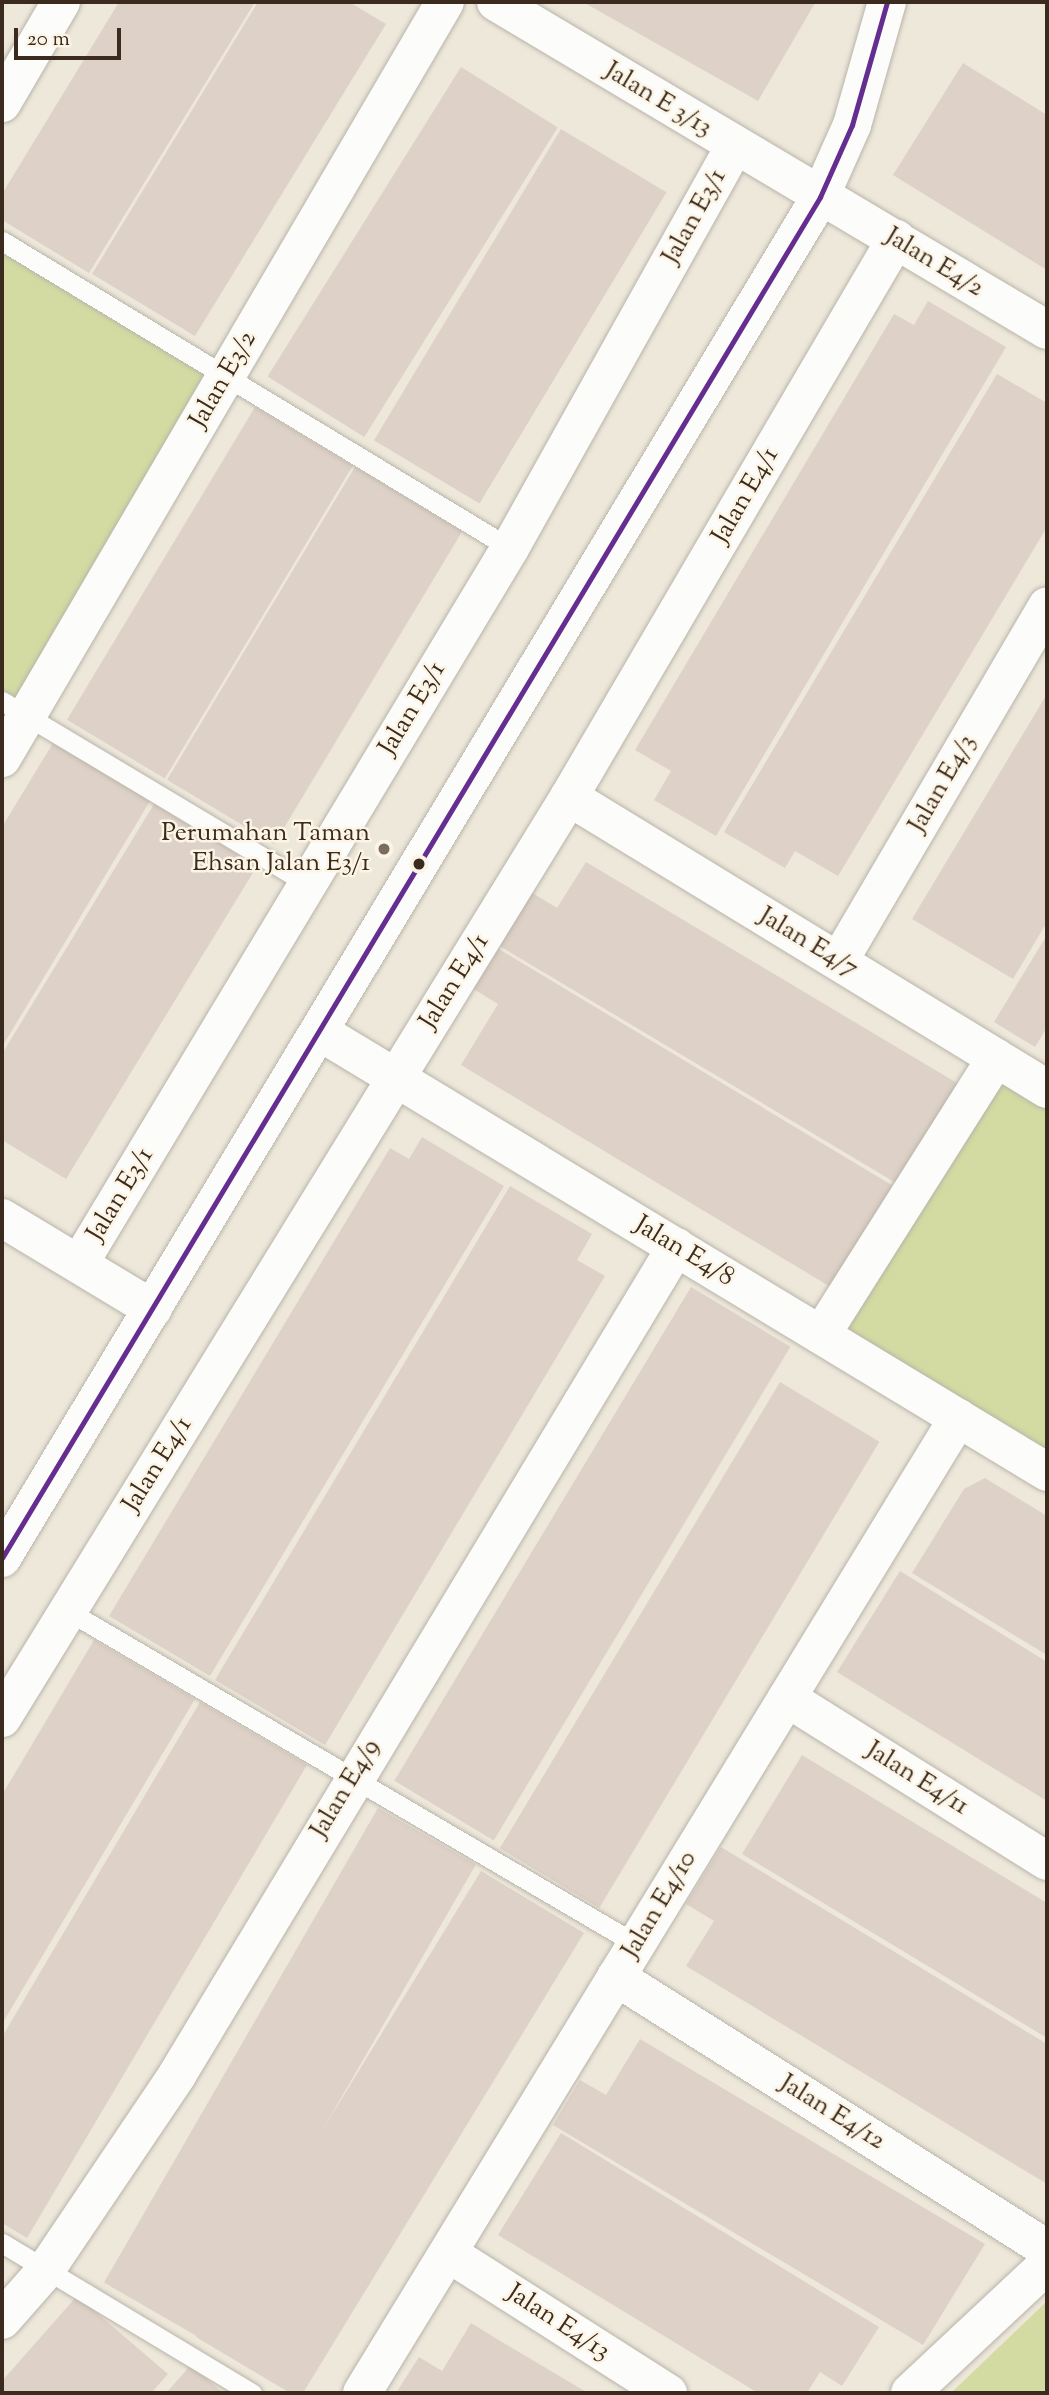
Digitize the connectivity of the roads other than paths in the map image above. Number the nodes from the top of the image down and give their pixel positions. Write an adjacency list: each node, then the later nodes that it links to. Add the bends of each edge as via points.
1 (61, 2): 5 (street)
2 (445, 2): 11 (street, Jalan E3/2)
3 (496, 2): 6 (street, Jalan E 3/13)
4 (887, 2): 7 (street, via 852,125)
5 (2, 103)
6 (735, 146): 7 (street, Jalan E 3/13); 12 (street, Jalan E3/1)
7 (820, 197): 8 (street, Jalan E4/2); 19 (street)
8 (896, 239): 10 (street, Jalan E4/2); 16 (street, Jalan E4/1)
9 (2, 241): 11 (lane)
10 (1047, 330)
11 (226, 376): 12 (lane); 14 (street, Jalan E3/2)
12 (510, 548): 17 (street, Jalan E3/1)
13 (1047, 606): 18 (street, Jalan E4/3)
14 (14, 708): 15 (street, Jalan E3/2); 17 (lane)
15 (2, 758)
16 (569, 797): 18 (street, Jalan E4/7); 21 (street, Jalan E4/1)
17 (308, 884): 25 (street, Jalan E3/1)
18 (839, 961): 20 (street, Jalan E4/7)
19 (320, 1032): 21 (street, Jalan E4/8); 26 (street)
20 (996, 1058): 22 (street, Jalan E4/7); 27 (street)
21 (396, 1078): 24 (street, Jalan E4/8); 31 (street, Jalan E4/1)
22 (1047, 1089)
23 (2, 1218): 25 (street, Jalan E3/1)
24 (676, 1247): 27 (street, Jalan E4/8); 34 (street, Jalan E4/9)
25 (79, 1264): 26 (street, Jalan E3/1)
26 (153, 1309): 30 (street)
27 (821, 1335): 28 (street, Jalan E4/8)
28 (958, 1418): 29 (street, Jalan E4/8); 32 (street, Jalan E4/10)
29 (1047, 1472)
30 (2, 1558)
31 (68, 1611): 33 (street, Jalan E4/1); 34 (lane)
32 (787, 1698): 35 (street, Jalan E4/11); 36 (street, Jalan E4/10)
33 (2, 1718)
34 (352, 1779): 36 (lane); 42 (street, Jalan E4/9, via 177,2075)
35 (1047, 1861)
36 (636, 1944): 37 (street, Jalan E4/10)
37 (617, 1977): 39 (street, Jalan E4/12); 40 (street, Jalan E4/10)
38 (2, 2243): 42 (lane)
39 (1047, 2249)
40 (448, 2253): 45 (street, Jalan E4/10); 46 (street, Jalan E4/13)
41 (1047, 2264): 47 (street)
42 (45, 2271): 43 (street, Jalan E4/9); 44 (lane)
43 (2, 2320)
44 (252, 2393)
45 (362, 2393)
46 (668, 2393)
47 (910, 2393)

